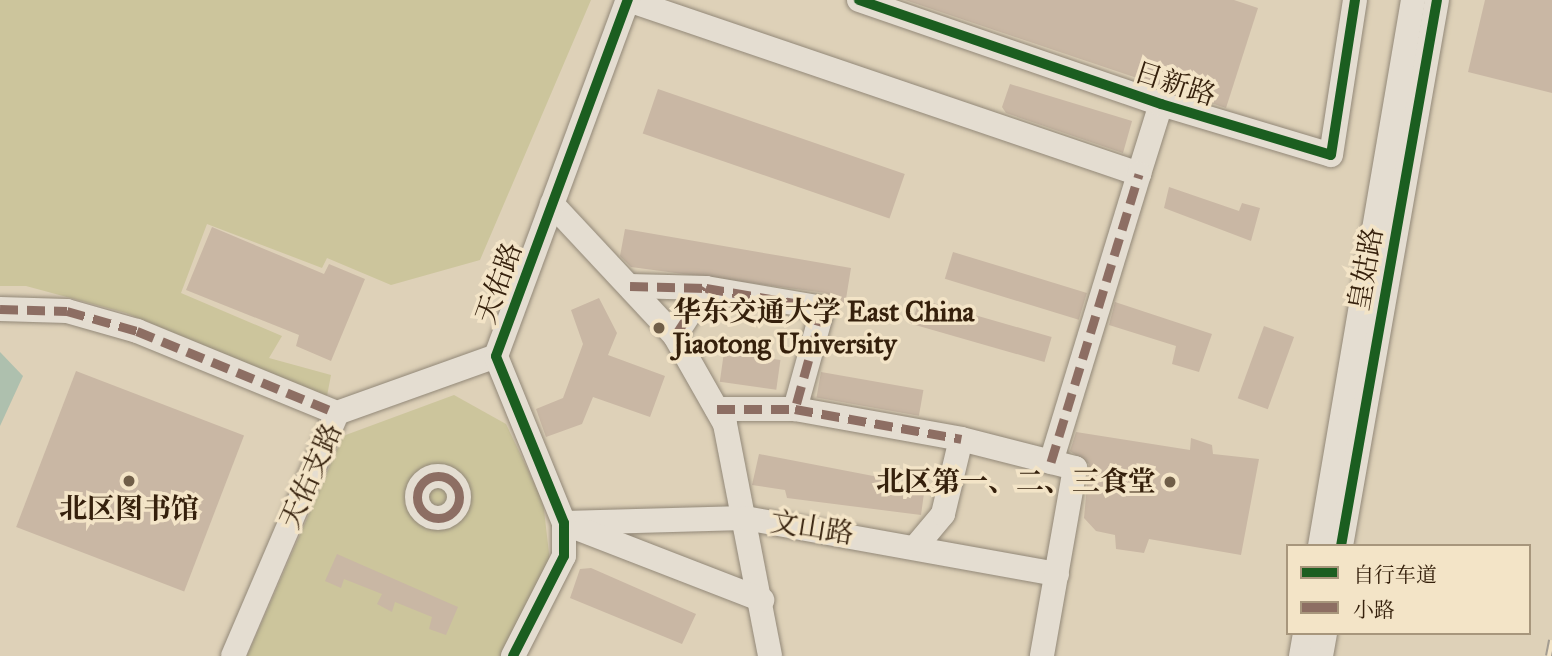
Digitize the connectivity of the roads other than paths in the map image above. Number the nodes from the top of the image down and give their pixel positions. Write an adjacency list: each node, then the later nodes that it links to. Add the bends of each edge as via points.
1 (628, 0): 7 (street); 8 (street, 天佑路)
2 (859, 0): 6 (street, 日新路)
3 (1355, 0): 6 (street, 日新路, via 1331,155)
4 (1413, 0): 22 (street, 皇姑路)
5 (1437, 0): 23 (street, 皇姑路)
6 (1161, 104): 7 (street, 日新路)
7 (1139, 174): 18 (street, 日新路)
8 (552, 204): 9 (street); 13 (street, 天佑路)
9 (630, 286): 10 (street); 12 (street)
10 (706, 288): 12 (street); 15 (street, via 823,308)
11 (0, 309): 16 (street, via 67,311 137,331)
12 (675, 336): 14 (street)
13 (496, 356): 16 (street, 天佑支路); 20 (street, 天佑路)
14 (717, 409): 15 (street); 19 (street)
15 (795, 409): 17 (street)
16 (337, 413): 28 (street, 天佑支路)
17 (961, 439): 18 (street); 21 (street, via 943,514)
18 (1051, 462): 24 (street, via 1075,468)
19 (745, 517): 20 (street, 文山路); 21 (street, 文山路); 25 (street)
20 (564, 523): 25 (street); 29 (street, 天佑路, via 565,556)
21 (918, 544): 24 (street, 文山路)
22 (1320, 544)
23 (1341, 544)
24 (1057, 574): 31 (street)
25 (762, 600): 30 (street)
26 (1305, 635): 32 (street)
27 (1325, 635): 33 (street)
28 (233, 656)
29 (513, 656)
30 (770, 656)
31 (1042, 656)
32 (1301, 656)
33 (1321, 656)

